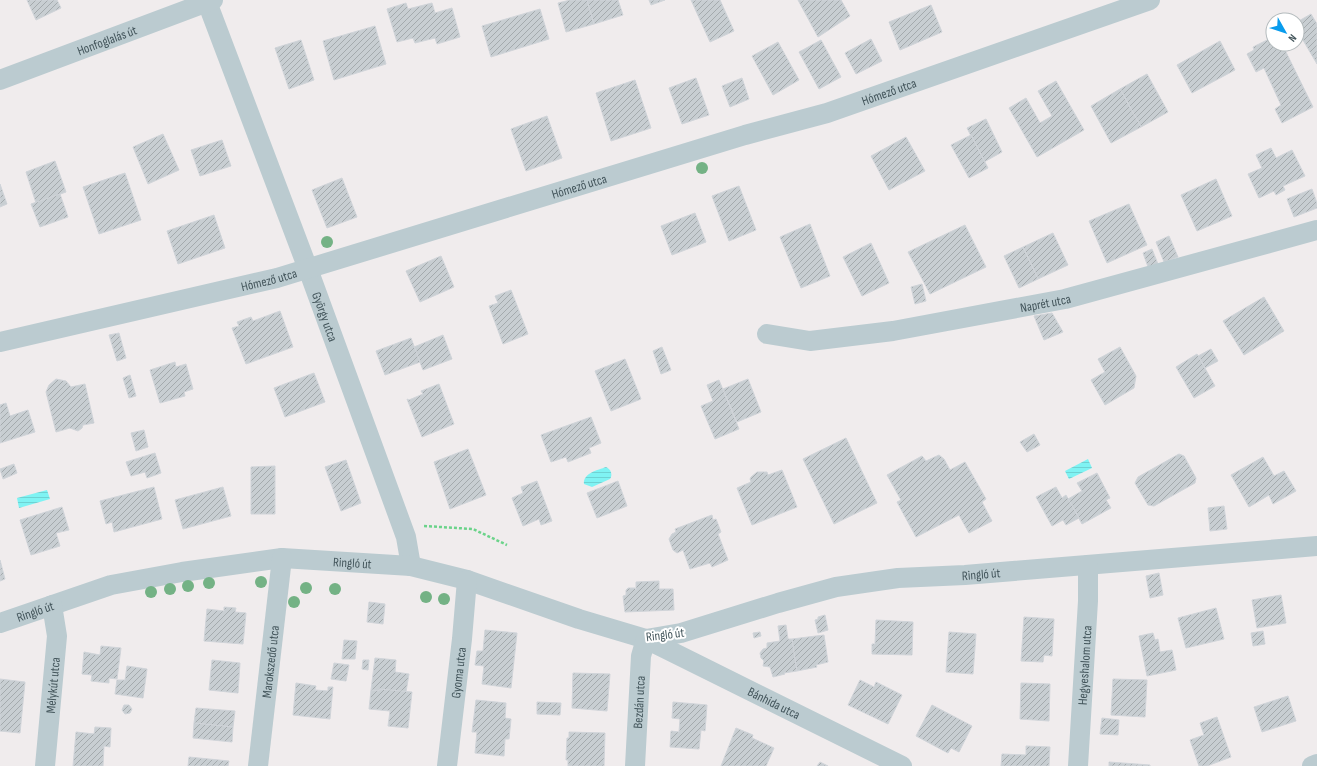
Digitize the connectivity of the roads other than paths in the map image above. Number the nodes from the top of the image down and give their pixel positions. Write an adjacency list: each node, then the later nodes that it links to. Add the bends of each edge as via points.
1 (1150, 0): 5 (street, Hómező utca, via 828,113 745,135)
2 (210, 1): 3 (street, Honfoglalás út); 5 (street, György utca)
3 (0, 80)
4 (1317, 230): 6 (street, Naprét utca, via 1065,299 893,331 810,341)
5 (308, 269): 7 (street, Hómező utca); 11 (street, György utca, via 402,524)
6 (767, 334)
7 (0, 342)
8 (1317, 546): 10 (street, Ringló út)
9 (282, 558): 11 (street, Ringló út); 13 (street, Ringló út, via 111,585); 18 (street, Marokszedő utca)
10 (1088, 565): 15 (street, Ringló út, via 898,578 836,587 681,634); 22 (street, Hegyeshalom utca)
11 (411, 566): 12 (street, Ringló út)
12 (467, 580): 15 (street, Ringló út); 19 (street, Gyoma utca)
13 (52, 605): 14 (street, Ringló út); 17 (street, Mélykút utca, via 57,636)
14 (0, 623)
15 (646, 639): 20 (street, Bezdán utca, via 641,656); 21 (street, Bánhida utca)
16 (1317, 764): 23 (street)
17 (45, 766)
18 (258, 766)
19 (447, 766)
20 (635, 766)
21 (902, 766)
22 (1078, 766)
23 (1312, 766)

